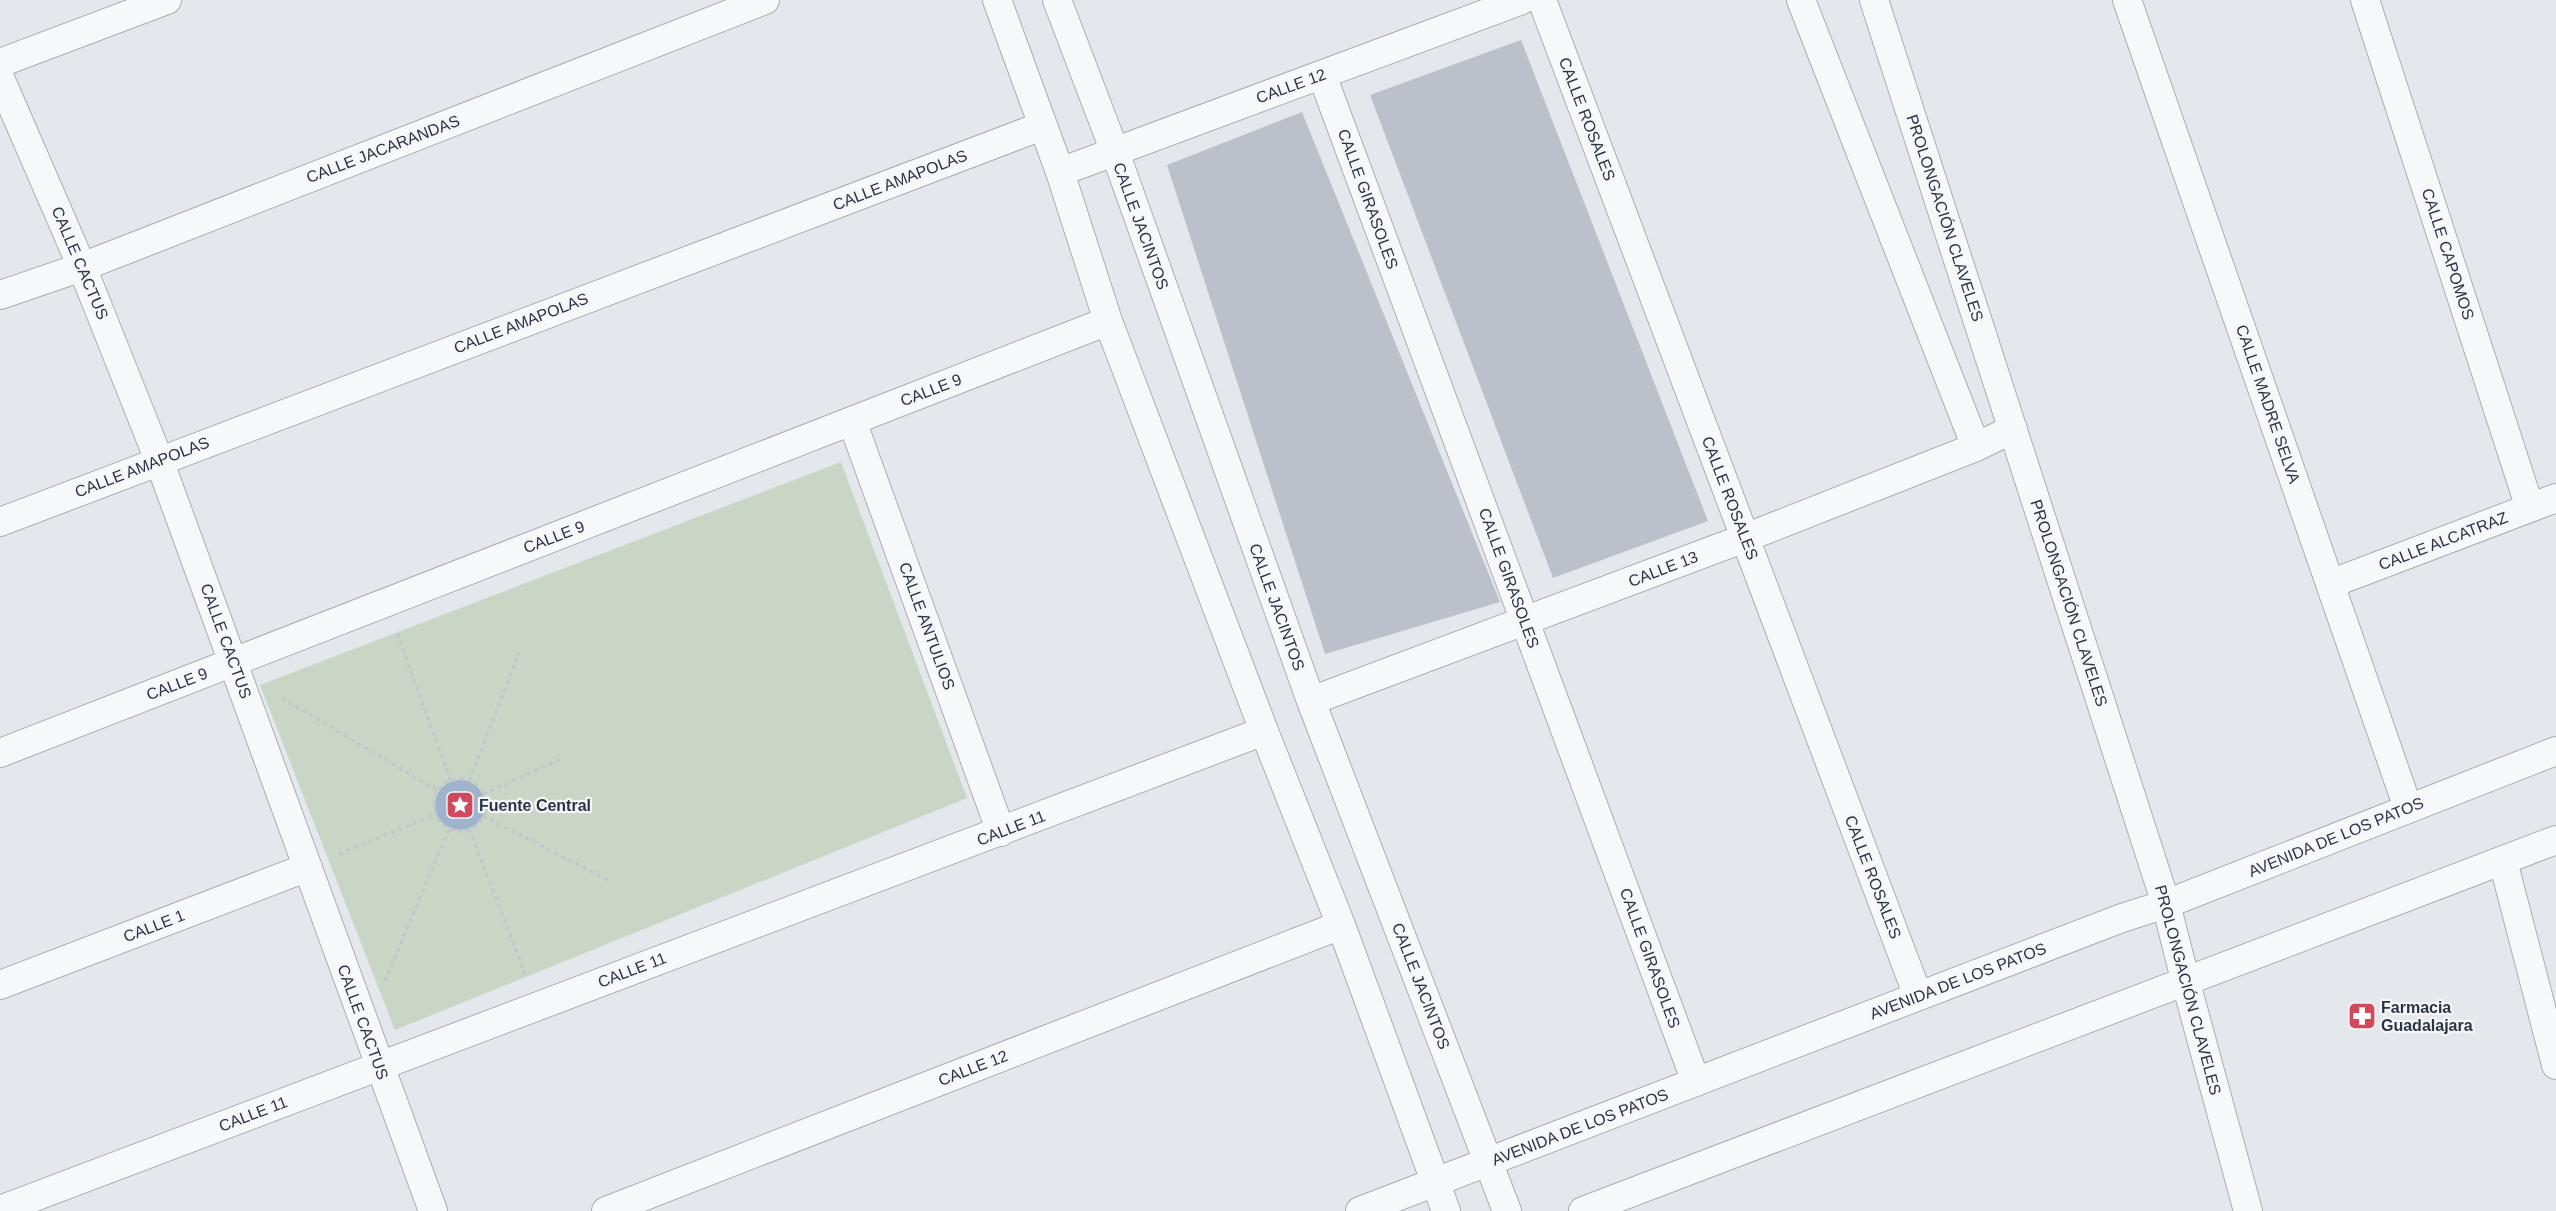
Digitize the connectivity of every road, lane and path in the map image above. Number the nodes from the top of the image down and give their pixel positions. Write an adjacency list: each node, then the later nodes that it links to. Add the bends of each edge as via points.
1 (167, 0): 11 (street)
2 (765, 0): 17 (street, CALLE JACARANDAS)
3 (997, 0): 14 (street)
4 (1057, 0): 15 (street, CALLE JACINTOS)
5 (1522, 0): 12 (street, CALLE 12)
6 (1542, 0): 27 (street, CALLE ROSALES)
7 (1800, 0): 22 (street)
8 (1874, 0): 21 (street, PROLONGACIÓN CLAVELES)
9 (2127, 0): 28 (street, CALLE MADRE SELVA)
10 (2365, 0): 25 (street, CALLE CAPOMOS)
11 (0, 63)
12 (1322, 75): 15 (street, CALLE 12); 30 (street, CALLE GIRASOLES)
13 (0, 78): 17 (street, CALLE CACTUS)
14 (1042, 126): 16 (street); 23 (street, CALLE AMAPOLAS)
15 (1115, 152): 16 (street, CALLE 12); 34 (street, CALLE JACINTOS)
16 (1060, 172): 19 (street)
17 (82, 266): 18 (street, CALLE JACARANDAS); 23 (street, CALLE CACTUS)
18 (0, 295)
19 (1108, 320): 20 (street, CALLE 9); 35 (street)
20 (852, 421): 29 (street, CALLE 9); 48 (street, CALLE ANTULIOS)
21 (2013, 429): 22 (street, CALLE 13); 54 (street, PROLONGACIÓN CLAVELES)
22 (1976, 448): 27 (street, CALLE 13)
23 (159, 460): 26 (street, CALLE AMAPOLAS); 32 (street, CALLE CACTUS)
24 (2556, 498): 25 (street, CALLE ALCATRAZ)
25 (2530, 508): 28 (street, CALLE ALCATRAZ)
26 (0, 522)
27 (1745, 538): 30 (street, CALLE 13); 60 (street, CALLE ROSALES)
28 (2330, 584): 43 (street, CALLE MADRE SELVA)
29 (386, 602): 32 (street, CALLE 9); 39 (path)
30 (1524, 621): 34 (street, CALLE 13); 63 (street, CALLE GIRASOLES)
31 (519, 653): 40 (path)
32 (234, 661): 37 (street, CALLE 9); 52 (street, CALLE CACTUS)
33 (277, 695): 41 (path)
34 (1311, 701): 64 (street, CALLE JACINTOS)
35 (1264, 731): 48 (street, CALLE 11); 55 (street)
36 (2556, 751): 43 (street, AVENIDA DE LOS PATOS)
37 (0, 753)
38 (561, 759): 42 (path)
39 (451, 781): 40 (path); 41 (path)
40 (469, 781): 42 (path)
41 (438, 791): 44 (path)
42 (483, 794): 45 (path, via 486,808)
43 (2408, 808): 54 (street, AVENIDA DE LOS PATOS)
44 (436, 814): 46 (path); 50 (path)
45 (483, 816): 47 (path); 53 (path)
46 (449, 829): 47 (path, via 463,832); 57 (path)
47 (470, 829): 56 (path)
48 (1001, 832): 62 (street, CALLE 11)
49 (2556, 840): 51 (street)
50 (337, 855)
51 (2503, 860): 58 (street); 61 (street)
52 (308, 867): 59 (street, CALLE 1); 62 (street, CALLE CACTUS)
53 (608, 880)
54 (2166, 904): 58 (street, PROLONGACIÓN CLAVELES); 60 (street, AVENIDA DE LOS PATOS)
55 (1340, 925): 65 (street); 68 (street, CALLE 12)
56 (526, 977)
57 (385, 983)
58 (2186, 983): 72 (street); 73 (street, PROLONGACIÓN CLAVELES)
59 (0, 985)
60 (1918, 996): 63 (street, AVENIDA DE LOS PATOS)
61 (2556, 1065)
62 (378, 1066): 66 (street, CALLE 11); 67 (street, CALLE CACTUS)
63 (1696, 1082): 64 (street, AVENIDA DE LOS PATOS)
64 (1490, 1162): 65 (street, AVENIDA DE LOS PATOS); 71 (street, CALLE JACINTOS)
65 (1434, 1183): 69 (street, AVENIDA DE LOS PATOS); 70 (street)
66 (0, 1210)
67 (433, 1211)
68 (606, 1211)
69 (1360, 1211)
70 (1446, 1211)
71 (1507, 1211)
72 (1583, 1211)
73 (2248, 1211)

